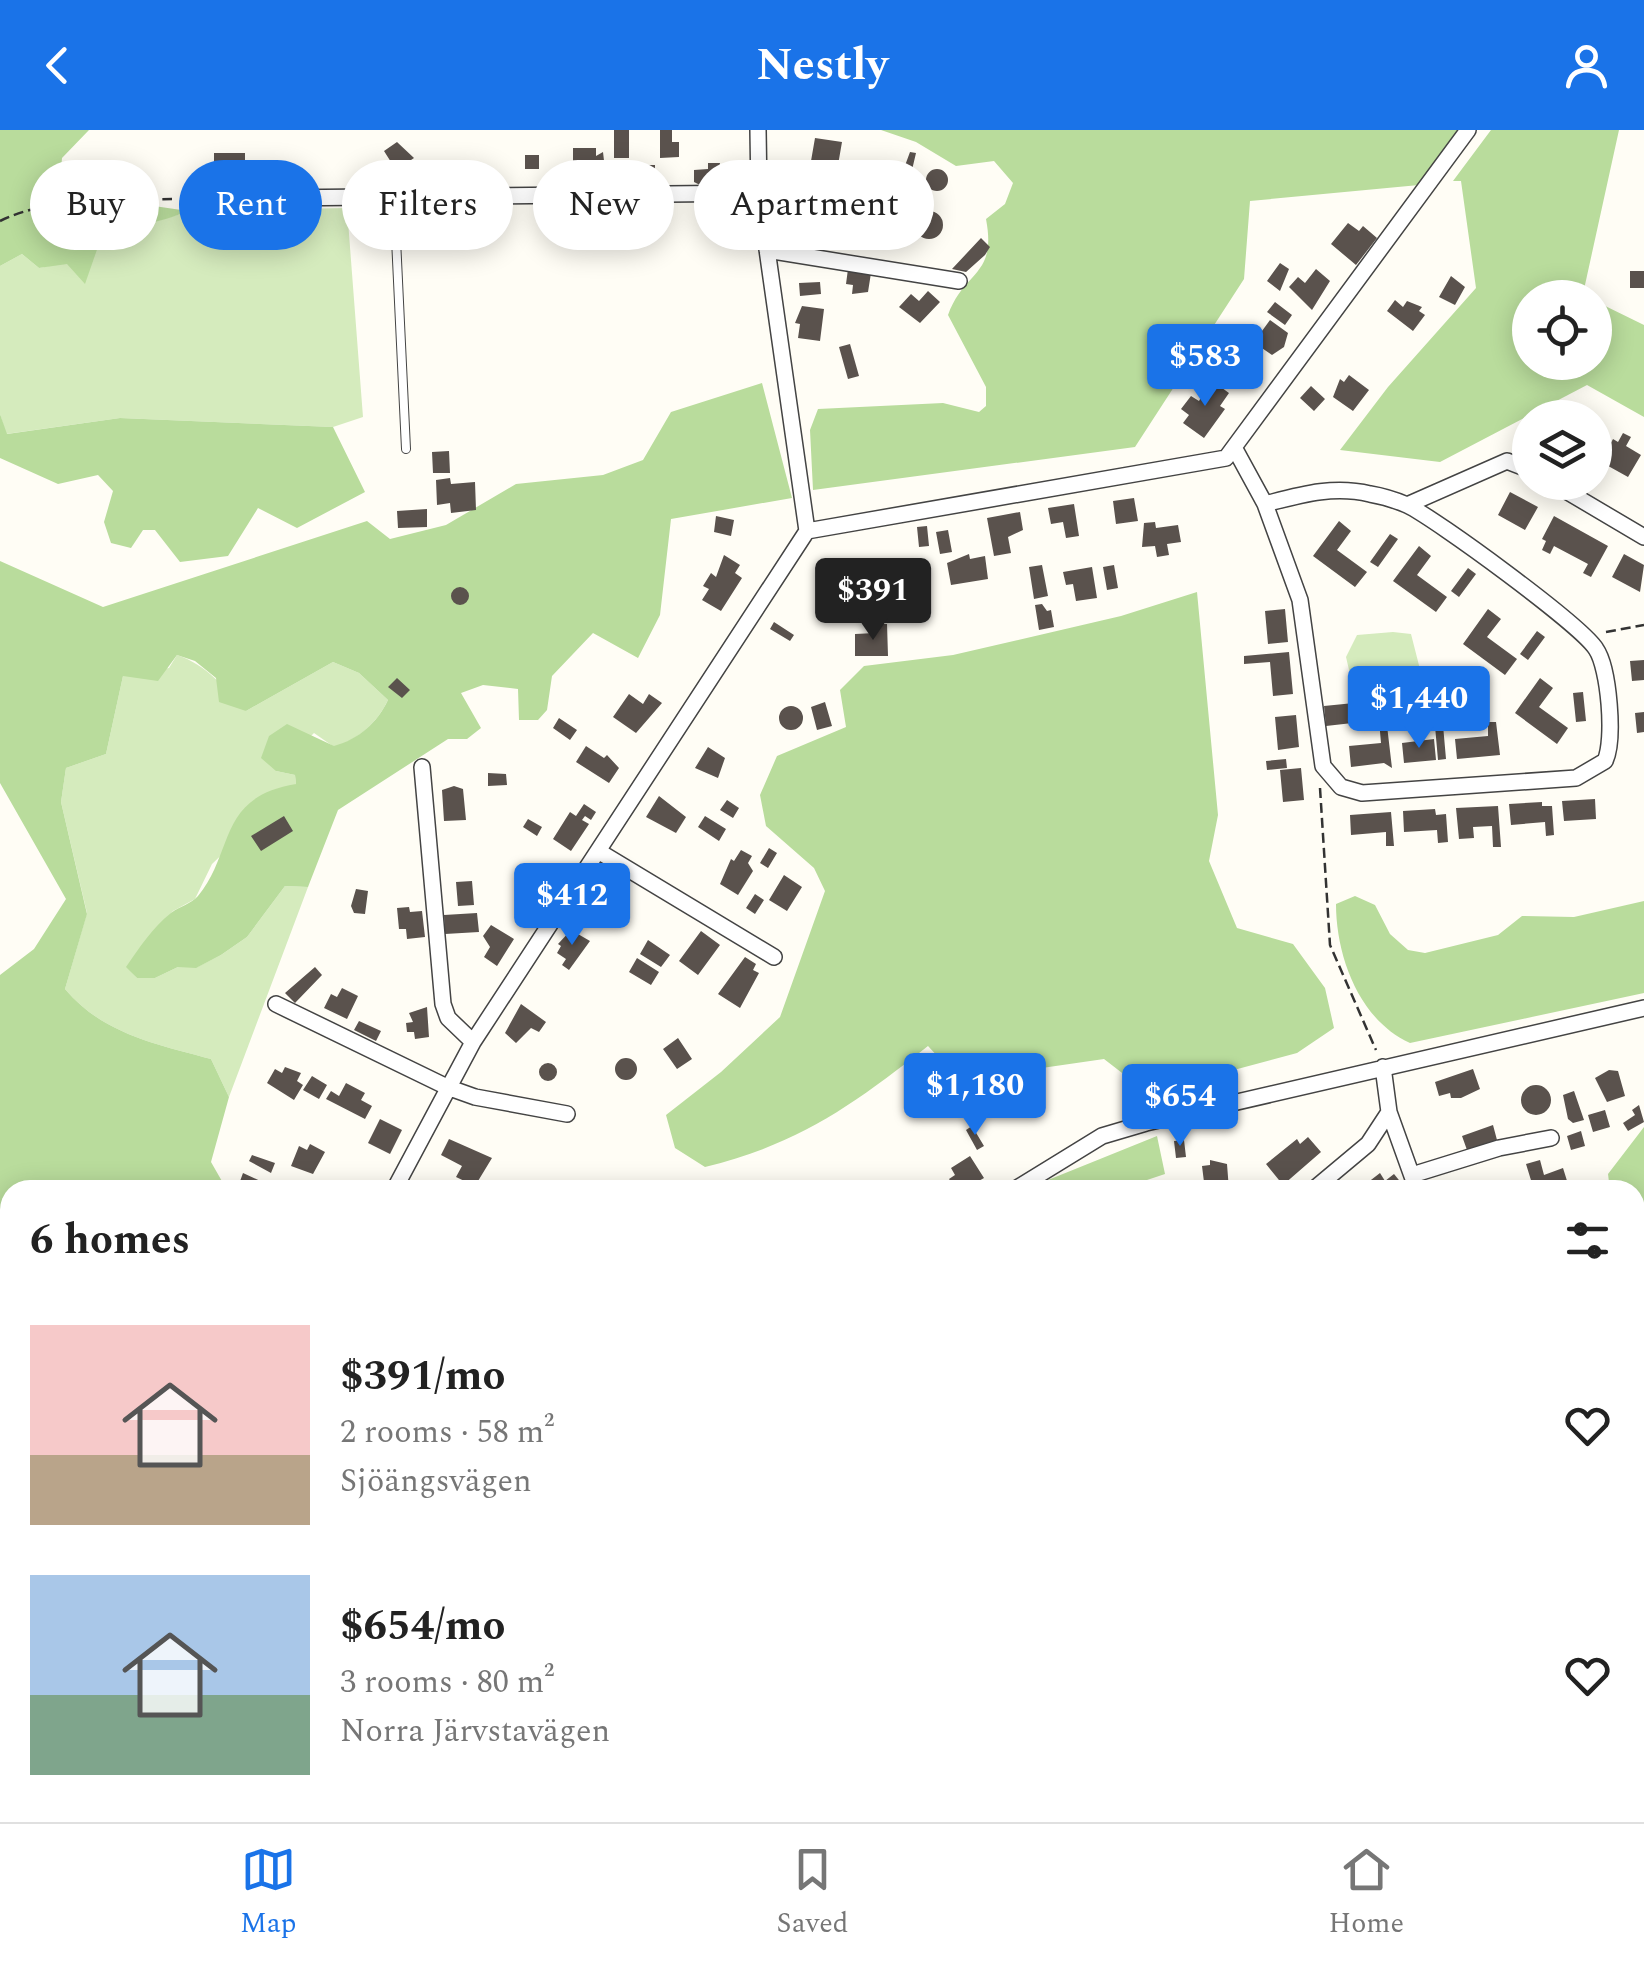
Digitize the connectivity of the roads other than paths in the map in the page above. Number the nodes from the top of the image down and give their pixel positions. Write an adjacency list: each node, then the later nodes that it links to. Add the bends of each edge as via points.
1 (758, 130): 3 (street)
2 (1468, 130): 9 (street)
3 (758, 160)
4 (694, 194): 5 (street)
5 (513, 196)
6 (397, 250): 10 (lane)
7 (767, 250): 8 (street); 15 (street)
8 (959, 281)
9 (1235, 448): 13 (street); 15 (street, via 1215,462)
10 (406, 449)
11 (1512, 463): 14 (street)
12 (1581, 500): 16 (street)
13 (1264, 504): 14 (street, via 1330,489); 14 (street, via 1300,600 1323,766 1342,787 1362,792 1591,773 1605,761 1611,739 1597,650)
14 (1407, 505)
15 (807, 531): 18 (street)
16 (1644, 537)
17 (422, 767): 22 (street, via 443,1004)
18 (598, 851): 19 (street); 22 (street)
19 (774, 957)
20 (276, 1004): 24 (street)
21 (1644, 1008): 23 (street)
22 (473, 1042): 24 (street)
23 (1383, 1067): 25 (street); 29 (street, via 1102,1136)
24 (446, 1087): 26 (street); 28 (street)
25 (1390, 1112): 30 (street, via 1368,1144); 31 (street)
26 (567, 1114)
27 (1550, 1138): 32 (street, via 1499,1148)
28 (399, 1180)
29 (1030, 1180)
30 (1325, 1180)
31 (1413, 1180)
32 (1421, 1180)

